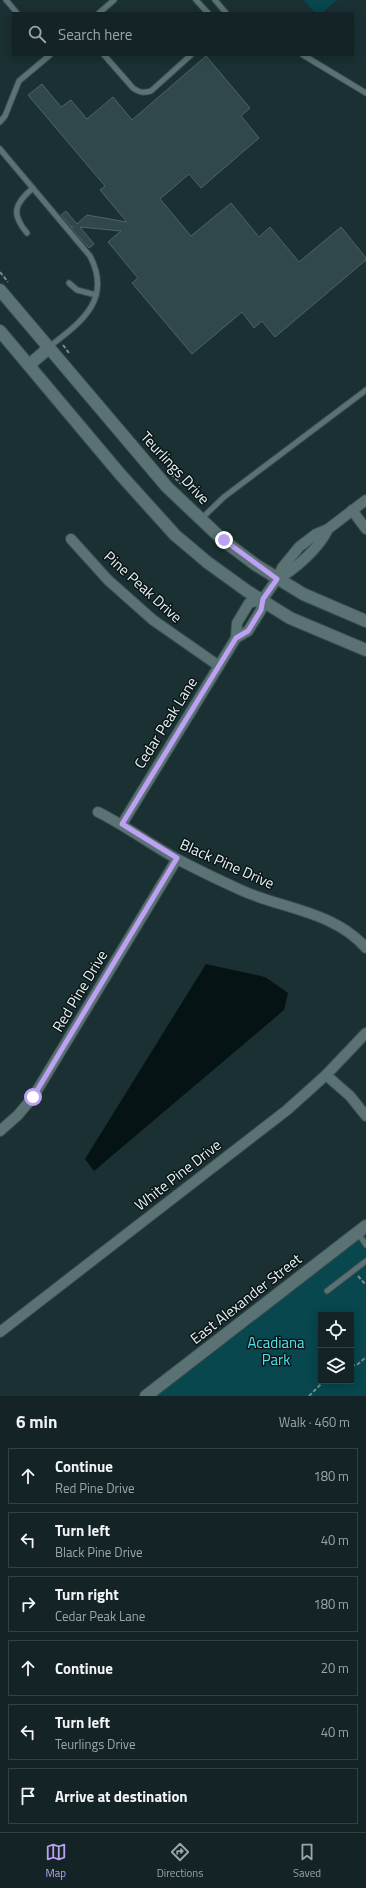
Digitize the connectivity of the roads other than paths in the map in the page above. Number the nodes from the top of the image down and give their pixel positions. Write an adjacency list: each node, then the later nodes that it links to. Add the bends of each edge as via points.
1 (6, 0): 5 (lane)
2 (114, 0): 6 (lane)
3 (196, 0): 7 (lane)
4 (215, 0): 8 (lane)
5 (16, 12)
6 (100, 12)
7 (207, 12)
8 (225, 12)
9 (49, 56): 14 (lane, via 19,81 5,116)
10 (105, 56): 11 (lane, via 134,88 139,92 145,92 151,91)
11 (190, 56)
12 (305, 56): 13 (lane)
13 (366, 92)
14 (0, 122)
15 (0, 149): 16 (lane)
16 (33, 188): 17 (lane, via 18,203 16,211 16,218); 20 (lane, via 90,256 98,280)
17 (27, 233)
18 (69, 283): 20 (lane, via 81,292)
19 (0, 290): 22 (street, Teurlings Drive)
20 (96, 295): 22 (lane, via 92,307 84,318)
21 (0, 332): 23 (street)
22 (48, 348): 23 (street); 27 (street, Teurlings Drive, via 167,487)
23 (28, 365): 31 (street, via 175,535 207,562)
24 (366, 390): 27 (lane, via 220,501)
25 (366, 500): 26 (street, Cedar Peak Lane)
26 (352, 510): 28 (street); 30 (street, Cedar Peak Lane, via 299,547 282,568)
27 (201, 519): 30 (street, Teurlings Drive, via 224,540)
28 (366, 529)
29 (71, 539): 34 (street, Pine Peak Drive, via 108,580 153,620)
30 (277, 579): 31 (street, Cedar Peak Lane); 32 (street, Teurlings Drive, via 304,594)
31 (263, 599): 33 (street, via 290,618); 34 (street, Cedar Peak Lane, via 261,610 248,631 236,638)
32 (366, 621)
33 (366, 650)
34 (219, 666): 36 (street, Cedar Peak Lane)
35 (98, 812): 36 (street, Black Pine Drive)
36 (122, 824): 37 (street, Black Pine Drive)
37 (177, 858): 38 (street, Black Pine Drive, via 244,891 334,923); 42 (street, Red Pine Drive, via 33,1097)
38 (366, 948)
39 (366, 1033): 40 (street, White Pine Drive)
40 (326, 1075): 41 (street, via 350,1096); 47 (street, White Pine Drive, via 287,1110)
41 (366, 1116)
42 (0, 1131)
43 (362, 1230): 44 (lane); 48 (street, East Alexander Street)
44 (366, 1245)
45 (366, 1261): 46 (lane)
46 (327, 1291)
47 (0, 1332)
48 (151, 1395)

